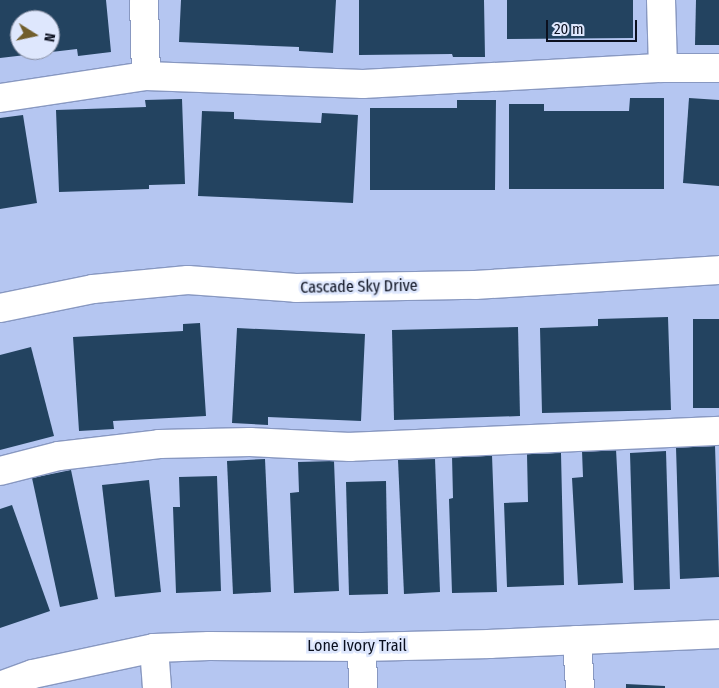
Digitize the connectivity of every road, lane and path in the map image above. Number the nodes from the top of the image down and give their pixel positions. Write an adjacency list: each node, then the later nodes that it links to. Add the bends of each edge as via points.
1 (144, 0): 5 (street)
2 (661, 0): 3 (street)
3 (663, 68): 4 (street); 5 (street, via 363,84)
4 (719, 68)
5 (146, 76): 6 (street)
6 (0, 98)
7 (719, 270): 8 (street, Cascade Sky Drive, via 476,286 296,288 188,280 93,289)
8 (0, 308)
9 (719, 432): 10 (street, via 350,447 250,442 158,444 59,456)
10 (0, 472)
11 (719, 634): 12 (street, Lone Ivory Trail)
12 (577, 640): 13 (street, Lone Ivory Trail); 18 (street)
13 (362, 647): 14 (street, Lone Ivory Trail); 17 (street)
14 (154, 648): 15 (street, Lone Ivory Trail, via 33,674); 16 (street)
15 (0, 686)
16 (157, 688)
17 (363, 688)
18 (580, 688)

